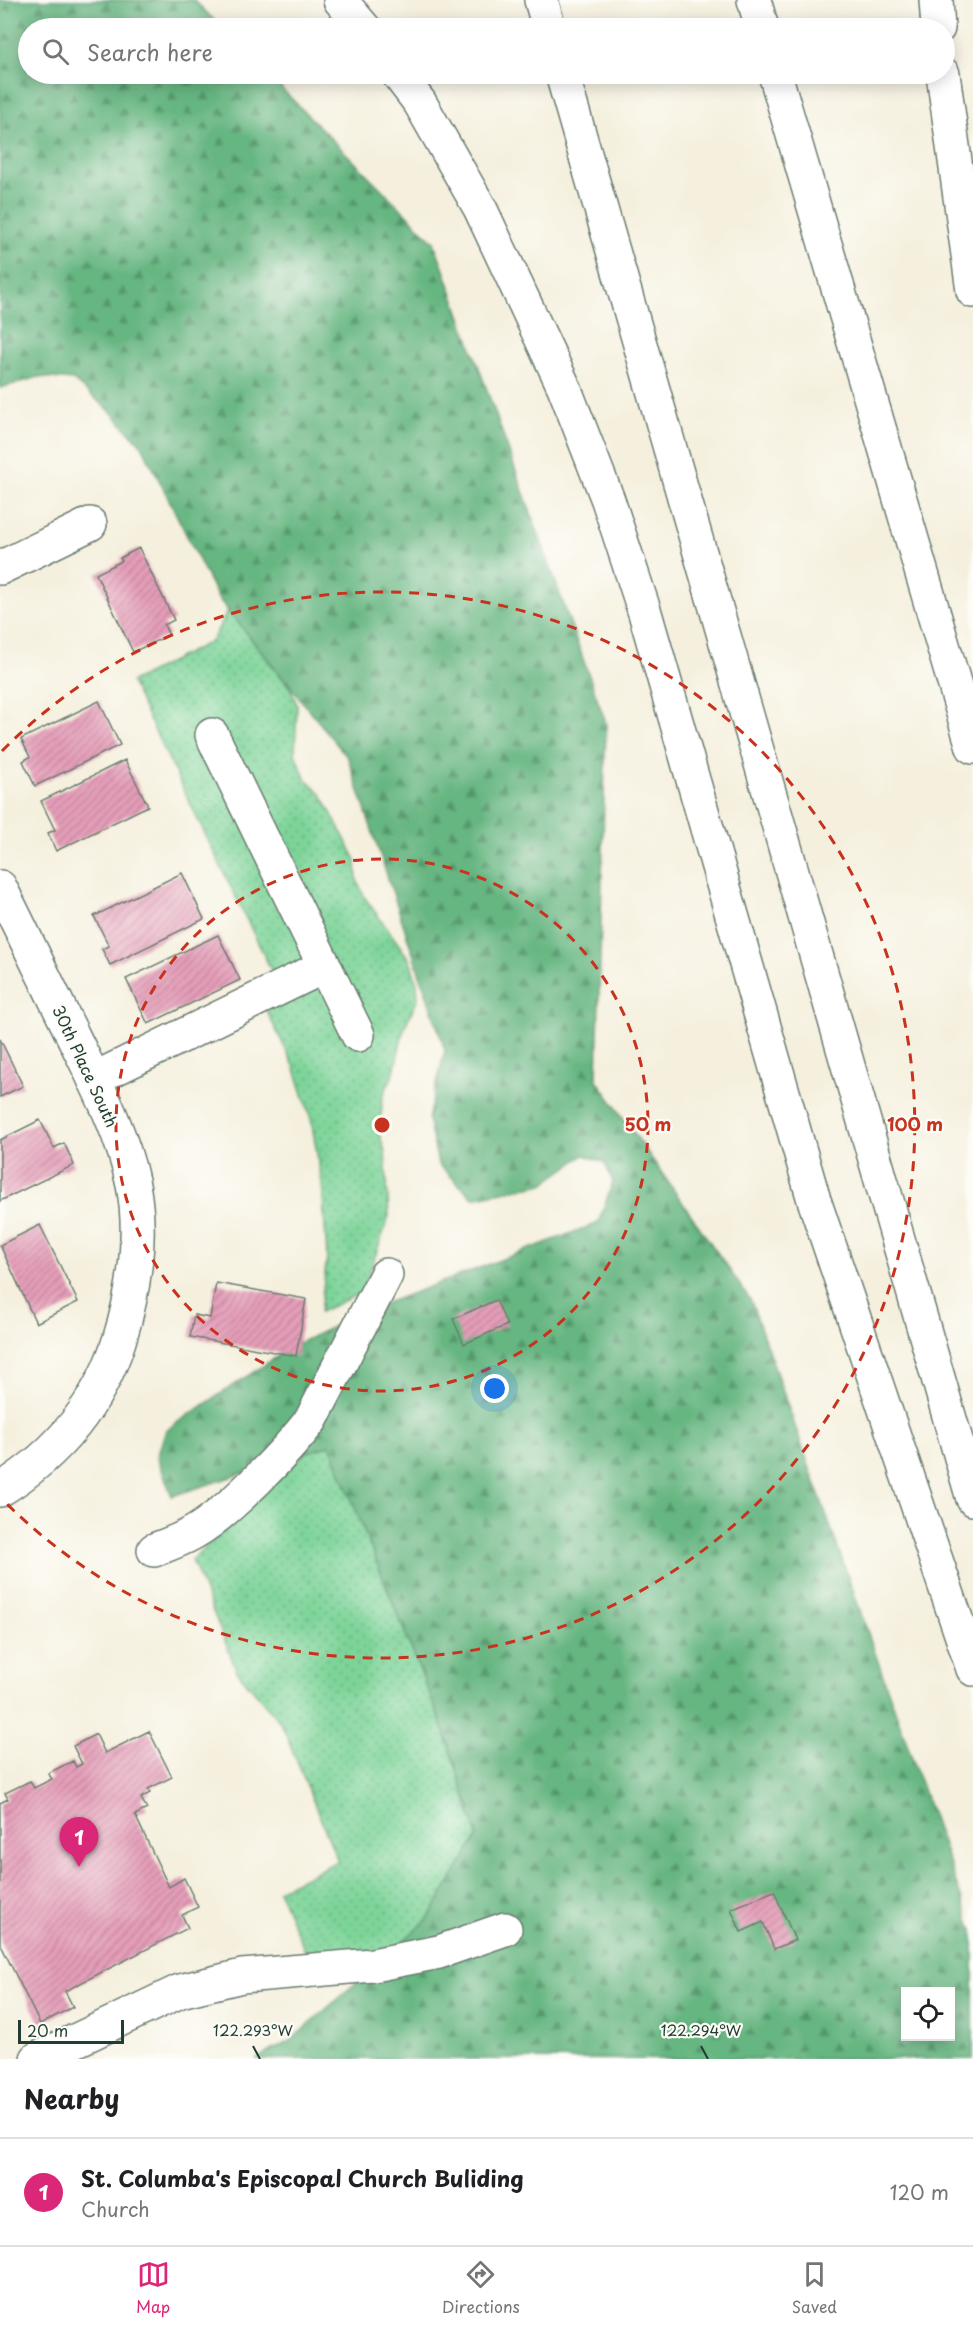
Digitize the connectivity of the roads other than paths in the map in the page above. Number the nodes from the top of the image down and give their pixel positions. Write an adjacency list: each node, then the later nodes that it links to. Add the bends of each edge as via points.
1 (340, 0): 5 (main road)
2 (541, 0): 6 (main road)
3 (754, 0): 7 (main road)
4 (936, 0): 8 (main road)
5 (355, 18)
6 (546, 18)
7 (759, 18)
8 (937, 18)
9 (405, 84): 26 (main road, via 480,207 564,387 608,500 645,613 814,1200)
10 (565, 84): 24 (main road)
11 (778, 84): 17 (main road)
12 (944, 84): 13 (main road)
13 (973, 291)
14 (90, 524): 15 (main road)
15 (0, 568)
16 (212, 735): 19 (main road)
17 (973, 747)
18 (0, 887): 21 (main road, 30th Place South)
19 (323, 967): 20 (main road); 21 (main road)
20 (358, 1035)
21 (94, 1079): 23 (main road, 30th Place South, via 110,1111 133,1185 136,1236 131,1302 110,1370 74,1429)
22 (386, 1275): 25 (main road, via 299,1436 217,1516 193,1533)
23 (14, 1481)
24 (973, 1500)
25 (154, 1550)
26 (973, 1669)
27 (505, 1929): 28 (main road, via 440,1952 373,1965 242,1976 189,1989)
28 (37, 2059)

